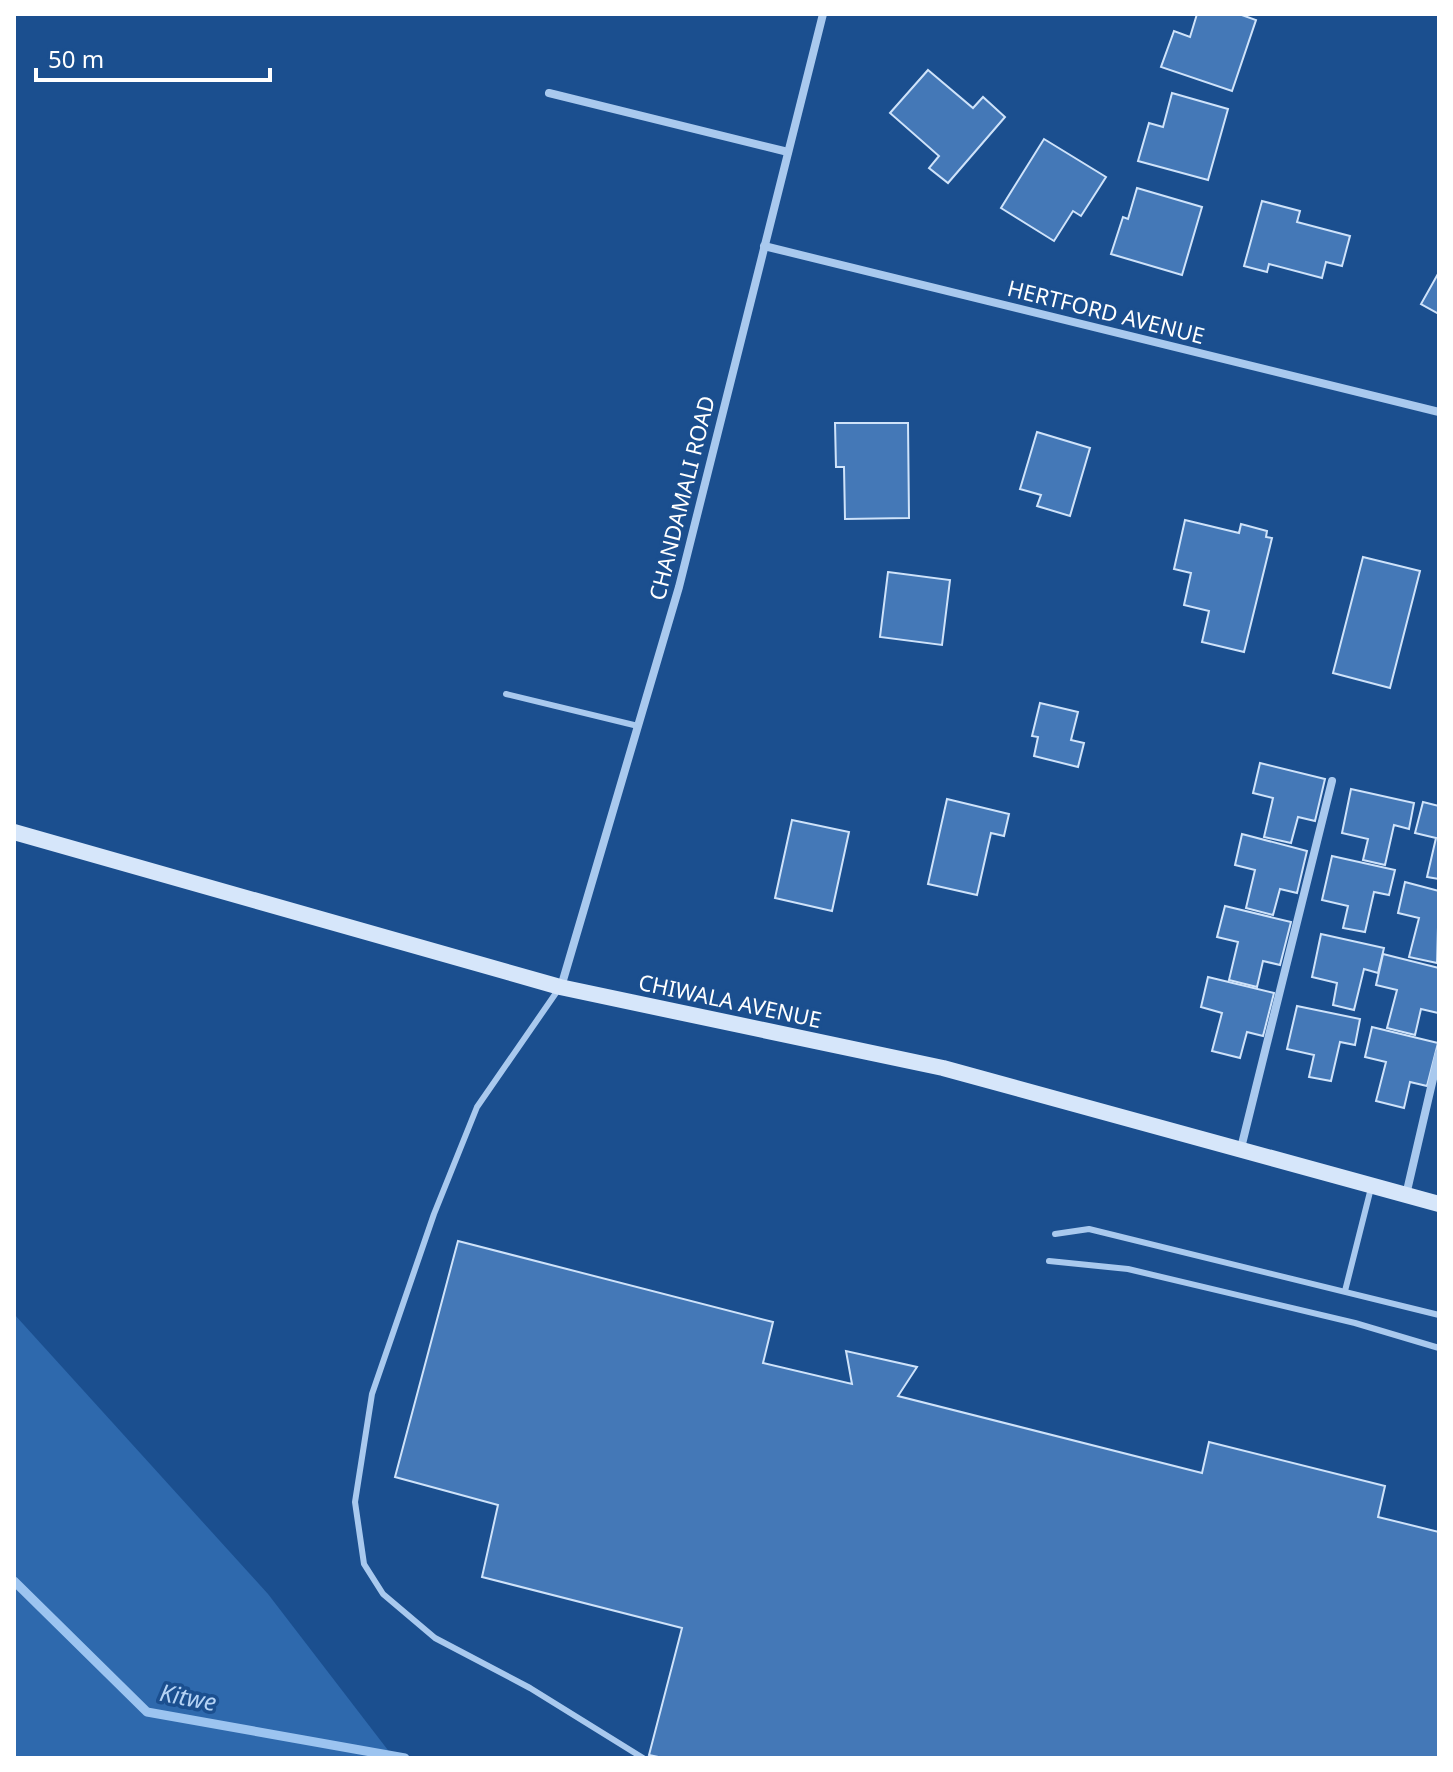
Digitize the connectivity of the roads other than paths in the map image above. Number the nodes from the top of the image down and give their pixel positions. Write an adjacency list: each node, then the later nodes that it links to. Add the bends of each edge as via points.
1 (823, 14): 3 (street, CHANDAMALI ROAD)
2 (549, 93): 3 (street)
3 (788, 152): 4 (street, CHANDAMALI ROAD)
4 (764, 246): 5 (street, HERTFORD AVENUE); 7 (street, CHANDAMALI ROAD, via 679,587)
5 (1439, 412)
6 (506, 694): 7 (lane)
7 (638, 726): 10 (street, CHANDAMALI ROAD)
8 (1332, 781): 12 (street)
9 (14, 832): 10 (main road, CHIWALA AVENUE)
10 (560, 987): 12 (main road, CHIWALA AVENUE, via 943,1068); 21 (lane, via 477,1107 434,1214 372,1394 355,1502 364,1564 383,1594 435,1638 530,1688)
11 (1439, 1053): 14 (street)
12 (1241, 1148): 13 (main road, CHIWALA AVENUE)
13 (1371, 1185): 14 (main road, CHIWALA AVENUE); 18 (lane)
14 (1406, 1195): 15 (main road, CHIWALA AVENUE)
15 (1439, 1204)
16 (1055, 1234): 18 (lane, via 1089,1229)
17 (1049, 1261): 20 (lane, via 1128,1269)
18 (1345, 1291): 19 (lane)
19 (1439, 1315)
20 (1439, 1348)
21 (643, 1758)

